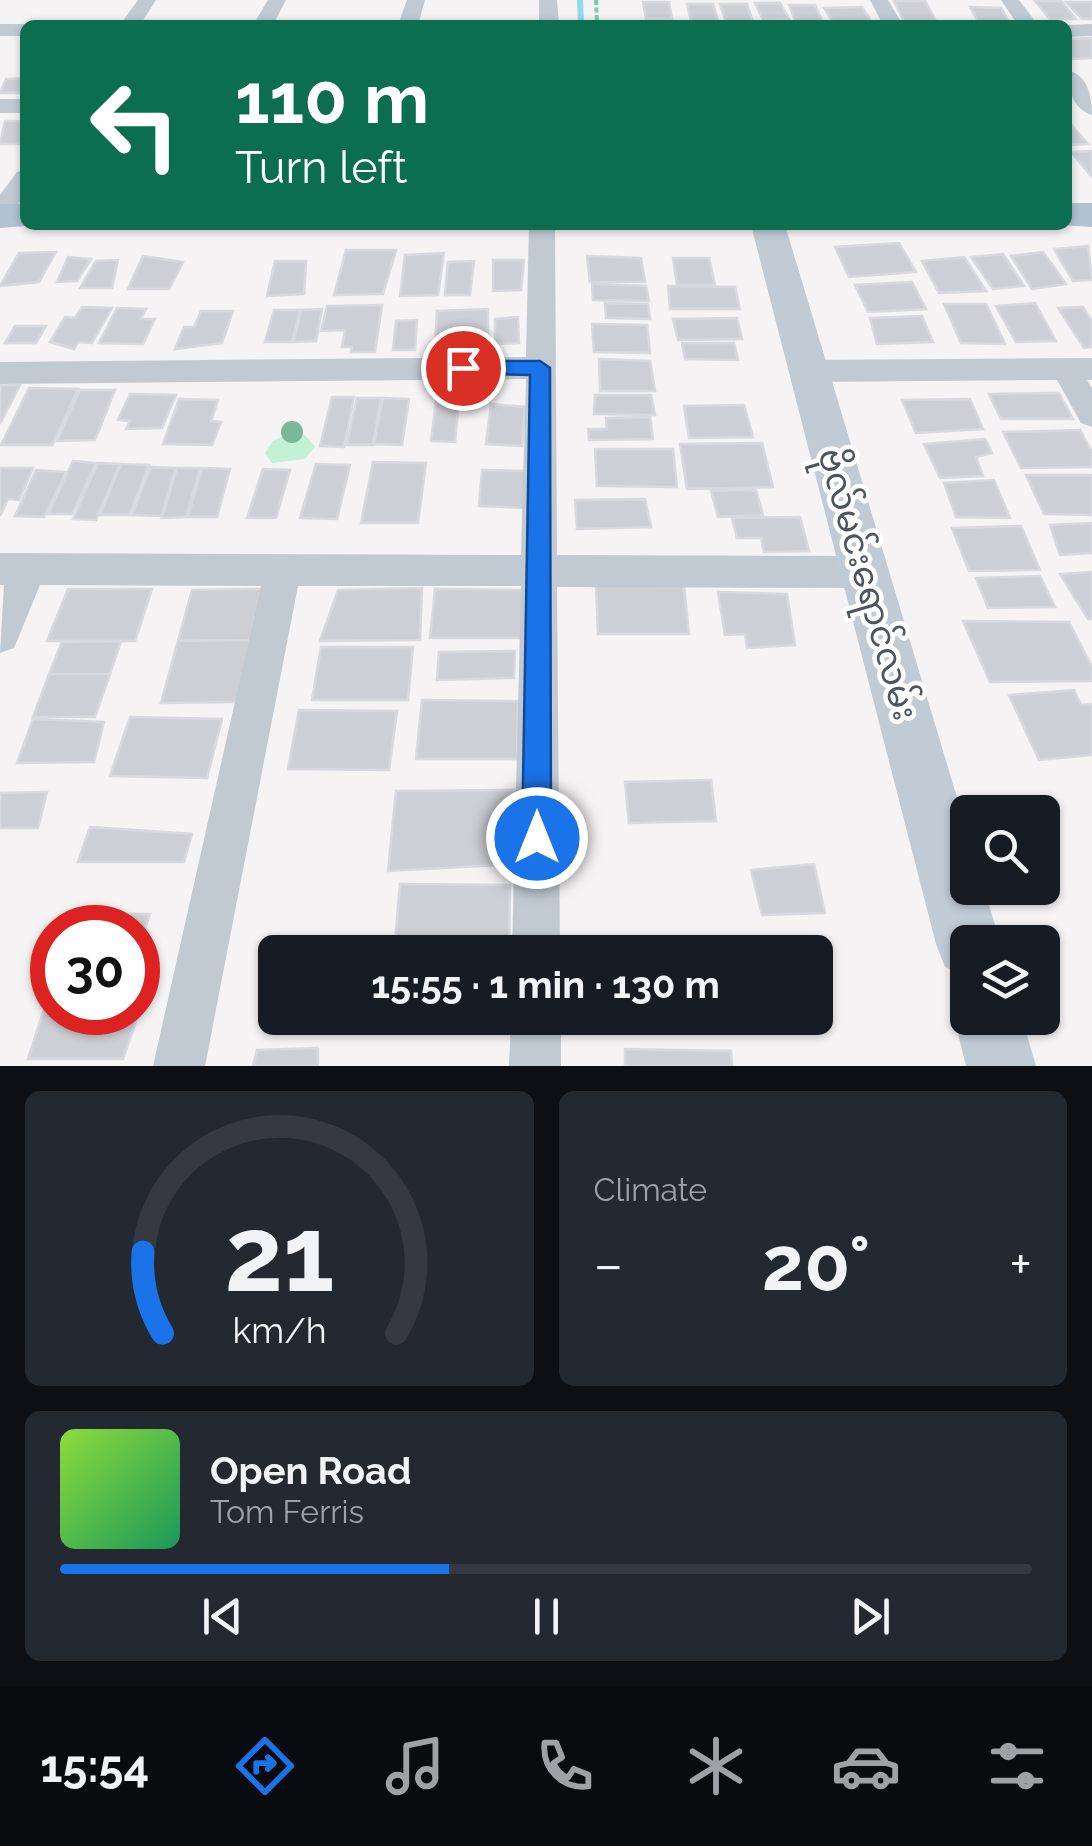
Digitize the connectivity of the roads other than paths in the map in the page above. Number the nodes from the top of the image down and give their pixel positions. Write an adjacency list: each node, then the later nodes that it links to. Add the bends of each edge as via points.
1 (1072, 81): 2 (street)
2 (1090, 104)
3 (20, 185): 4 (street)
4 (0, 215)
5 (542, 230): 7 (street)
6 (769, 230): 9 (street, ဗိုလ်မင်းရောင်လမ်း)
7 (540, 368): 10 (street); 14 (street)
8 (1079, 369): 9 (street); 11 (street)
9 (808, 371): 15 (street, ဗိုလ်မင်းရောင်လမ်း)
10 (0, 372)
11 (1092, 415)
12 (15, 569): 13 (street); 16 (street)
13 (283, 570): 14 (street); 21 (street)
14 (538, 571): 15 (street); 18 (street)
15 (864, 572): 17 (street, ဗိုလ်မင်းရောင်လမ်း)
16 (0, 636)
17 (963, 925)
18 (536, 935)
19 (536, 1035): 22 (street)
20 (993, 1035): 23 (street)
21 (179, 1066)
22 (536, 1066)
23 (1002, 1066)

